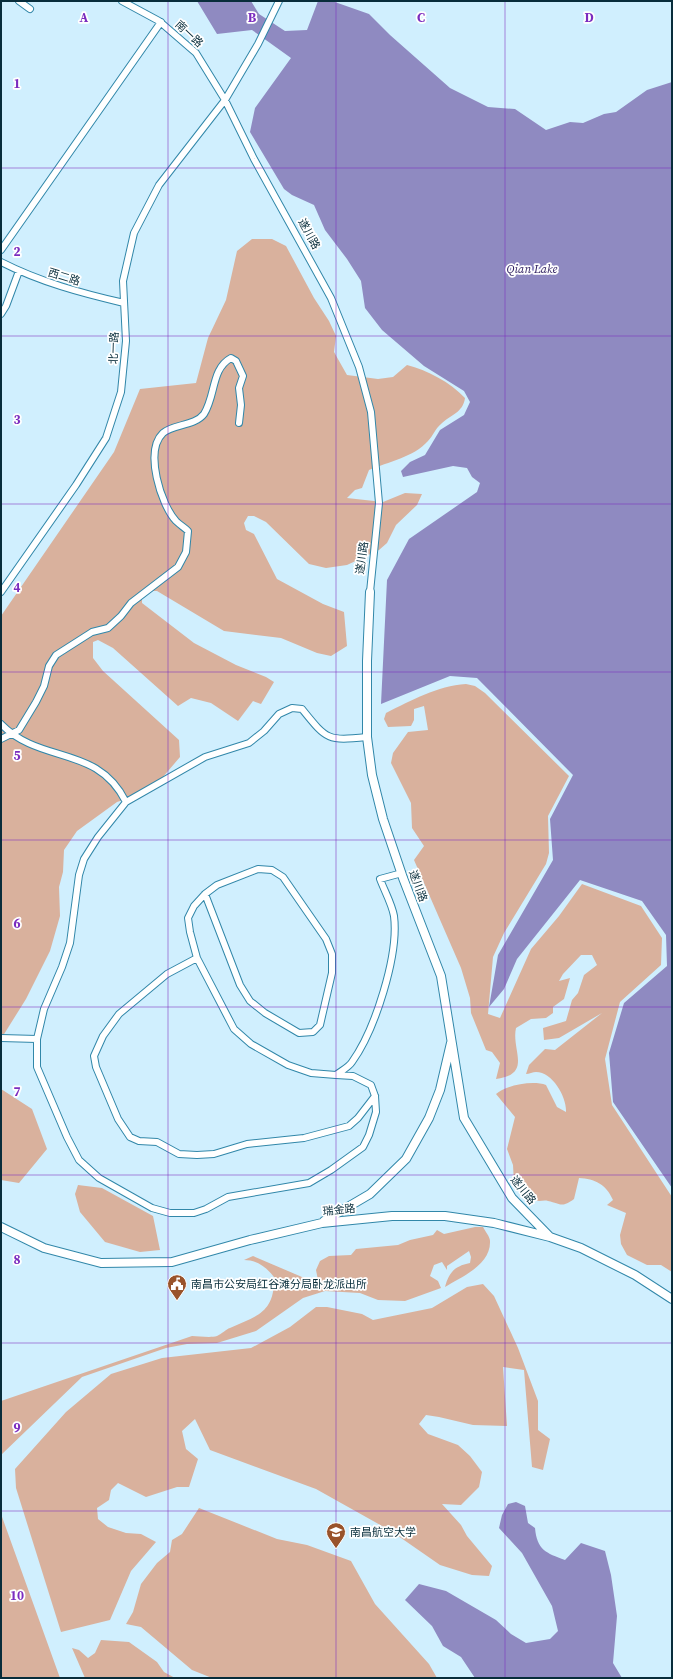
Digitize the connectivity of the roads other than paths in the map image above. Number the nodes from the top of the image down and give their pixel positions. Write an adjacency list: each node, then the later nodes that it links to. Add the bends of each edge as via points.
1 (19, 1): 4 (street)
2 (122, 1): 5 (street, 南一路)
3 (279, 1): 6 (street, 北一路, via 258,44)
4 (30, 9)
5 (161, 22): 6 (street, 南一路, via 196,54); 7 (street)
6 (225, 100): 10 (street, 北一路, via 159,185 134,233 123,281); 14 (street, 遂川路, via 254,159 332,298 358,367 371,412 379,503)
7 (1, 250)
8 (1, 262): 9 (street, 西二路)
9 (19, 271): 10 (street, 西二路, via 67,289); 11 (street)
10 (124, 303): 13 (street, 北一路, via 126,341 121,392 106,438)
11 (1, 314)
12 (239, 423): 16 (street, via 239,388 243,376 236,361 231,358 222,363 210,404 203,416 164,433 156,444 156,472 160,490 177,522 188,531 186,552 178,567 131,603 108,628 92,632 56,655 49,666 44,686 36,702 19,730)
13 (1, 592)
14 (370, 592): 17 (street, 遂川路)
15 (1, 724): 16 (street)
16 (10, 733): 18 (street); 19 (street, via 34,747 87,762 120,789)
17 (367, 737): 19 (street, via 333,738 321,732 302,709 292,708 279,714 249,743 205,757); 20 (street, 遂川路, via 372,775 381,811)
18 (1, 739)
19 (126, 802): 24 (street, via 84,859 79,875 70,943 44,1009)
20 (402, 873): 25 (street, 遂川路, via 441,976); 26 (street, via 380,879 394,916 393,941 380,1004 352,1063)
21 (206, 894): 21 (street, via 217,885 258,870 272,870 283,877 326,939 332,954 332,973 320,1025 313,1032 299,1033 250,1001 240,985); 22 (street, via 194,906 188,918)
22 (197, 958): 26 (street, via 234,1029 251,1044 288,1065 310,1073); 27 (street, via 167,974 119,1014 103,1036 94,1056 96,1067 118,1119 130,1137 139,1141 157,1142 179,1154 214,1154 247,1144 304,1138 349,1126)
23 (1, 1038): 24 (street)
24 (37, 1039): 27 (street, via 37,1067 79,1160 99,1178 152,1208 170,1213 194,1213 228,1197 309,1183 363,1146 376,1112)
25 (451, 1040): 28 (street, 遂川路, via 440,1090 429,1118 406,1159 370,1194); 30 (street, 遂川路, via 464,1118 512,1198)
26 (336, 1075): 27 (street, via 353,1076 371,1085)
27 (375, 1096)
28 (322, 1223): 29 (street, 瑞金路, via 172,1262 102,1262 44,1248); 30 (street, 瑞金路, via 392,1216 444,1216 494,1223)
29 (1, 1227)
30 (550, 1237): 31 (street, 瑞金路, via 600,1256)
31 (672, 1299)

